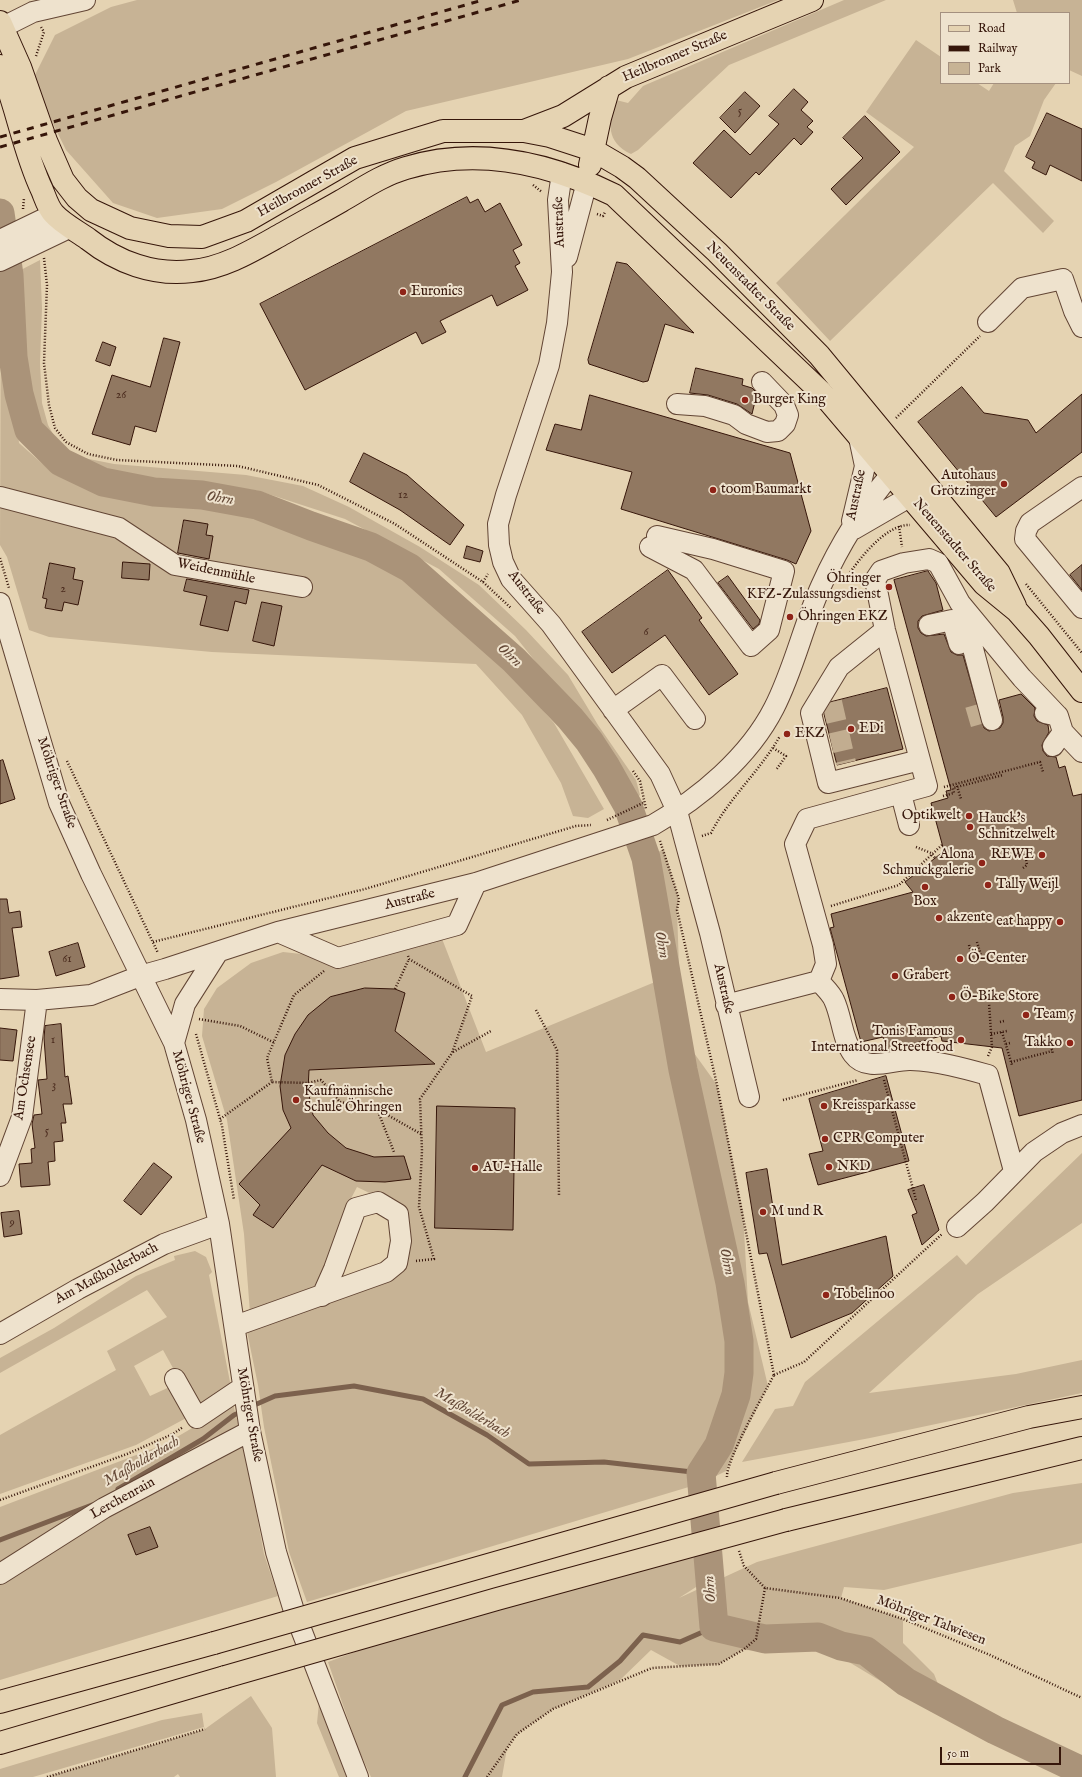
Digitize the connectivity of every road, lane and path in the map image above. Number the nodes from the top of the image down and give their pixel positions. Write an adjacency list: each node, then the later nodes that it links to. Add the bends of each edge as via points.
1 (85, 0): 3 (street, via 33,12)
2 (812, 0): 5 (main road, Heilbronner Straße, via 626,77)
3 (1, 24): 12 (main road, Heilbronner Straße, via 63,180)
4 (0, 66): 13 (main road, Heilbronner Straße, via 30,164)
5 (609, 87): 6 (main road); 9 (main road, Heilbronner Straße)
6 (584, 104): 7 (main road); 8 (main road)
7 (524, 131): 8 (main road, Heilbronner Straße); 12 (main road, Heilbronner Straße, via 443,131 355,158 246,221 202,237 169,236 130,228)
8 (568, 142): 9 (main road, Neuenstadter Straße); 10 (main road)
9 (593, 150): 11 (main road, Heilbronner Straße); 25 (main road, Neuenstadter Straße, via 622,167 717,252 819,355)
10 (562, 173): 11 (main road, Heilbronner Straße); 14 (main road, Heilbronner Straße, via 530,163 496,158 452,158 406,168 367,184 252,250 221,264 192,272 158,270 129,264 104,252); 18 (street, Austraße, via 558,200)
11 (587, 182): 18 (street, Austraße); 24 (main road, Neuenstadter Straße, via 614,195 822,392)
12 (84, 204): 13 (main road); 14 (main road)
13 (54, 214): 14 (main road, Heilbronner Straße); 15 (street)
14 (71, 227): 16 (street)
15 (0, 240)
16 (36, 244): 17 (street); 36 (path, via 44,259 47,285 44,363 49,406 55,428 66,442 88,454 118,460 238,466 318,484 395,524 484,582)
17 (0, 260)
18 (562, 272): 41 (street, Austraße, via 557,323 549,365 498,524 499,544 503,562 511,579 551,624)
19 (988, 322): 20 (street, via 1022,288 1063,279); 23 (path, via 983,332)
20 (1082, 327)
21 (762, 382): 22 (street, via 784,405 788,415 785,424 778,430 767,432 746,424 734,415 705,406)
22 (677, 404)
23 (896, 418)
24 (858, 433): 25 (main road, Neuenstadter Straße); 29 (street, Austraße, via 865,466)
25 (899, 468): 26 (main road, Neuenstadter Straße); 29 (street, Austraße)
26 (918, 489): 29 (street, Austraße); 39 (main road, Neuenstadter Straße, via 984,584 1017,611)
27 (1081, 490): 35 (street, via 1030,524 1025,539)
28 (0, 497): 32 (street, Weidenmühle, via 119,528 175,565)
29 (849, 532): 58 (street, Austraße, via 820,586 793,667 766,721 720,776)
30 (653, 541): 30 (street, via 713,549 784,571 769,630 751,646 694,570)
31 (0, 558): 33 (path)
32 (302, 588)
33 (5, 597): 79 (street, Möhriger Straße, via 59,803)
34 (960, 603): 38 (street, via 938,563 930,559 909,569 881,571 875,580); 43 (street); 45 (street, via 1022,678 1055,727)
35 (1082, 608)
36 (516, 613)
37 (929, 625): 40 (street, via 952,620)
38 (885, 630): 47 (street); 47 (street, via 839,667 830,694 811,713 828,783 848,770)
39 (1082, 691)
40 (975, 705)
41 (613, 710): 42 (street, via 662,675); 58 (street, Austraße, via 660,774)
42 (695, 719)
43 (992, 720)
44 (773, 748): 49 (path, via 786,756)
45 (1082, 752)
46 (64, 756): 61 (path, via 153,942 365,889 576,826)
47 (920, 760): 54 (street, via 927,786)
48 (632, 769): 57 (path, via 640,781)
49 (776, 770)
50 (1043, 772): 53 (path, via 1040,762)
51 (1003, 775): 52 (path)
52 (957, 786): 55 (path, via 953,788 954,793); 56 (path)
53 (939, 788)
54 (901, 794): 60 (street); 70 (street, via 807,819 795,844)
55 (943, 796)
56 (961, 799)
57 (643, 803): 59 (path); 61 (path)
58 (677, 811): 59 (street, Austraße); 85 (street, Austraße)
59 (653, 825): 61 (street, Austraße)
60 (910, 825)
61 (600, 829): 69 (street, Austraße)
62 (942, 845): 65 (path)
63 (916, 847): 65 (path)
64 (664, 849): 118 (path, via 679,899 677,910 717,1085 774,1375 804,1362 939,1235)
65 (931, 853): 67 (path); 70 (path, via 899,886)
66 (1024, 853): 68 (path, via 1028,865)
67 (934, 858)
68 (1024, 868)
69 (476, 884): 71 (street, Austraße); 74 (street, via 457,925)
70 (813, 912): 80 (street, via 826,964)
71 (278, 932): 75 (street, Austraße); 76 (street)
72 (977, 942): 77 (path)
73 (969, 944): 78 (path)
74 (406, 950): 76 (street); 81 (path); 101 (path, via 472,996)
75 (218, 952): 79 (street, Austraße); 94 (street, Möhriger Straße, via 185,1004)
76 (338, 958): 96 (path, via 294,995)
77 (983, 962)
78 (974, 964)
79 (140, 976): 83 (street, Austraße, via 92,995); 94 (street, Möhriger Straße)
80 (819, 981): 85 (street); 113 (street, via 834,998 848,1044 853,1055 862,1062 878,1064 909,1060 946,1064 988,1075)
81 (395, 989)
82 (0, 999): 83 (street, Austraße)
83 (37, 1000): 114 (street, Am Ochsensee, via 22,1116)
84 (989, 1003): 93 (path)
85 (726, 1005): 106 (street, Austraße)
86 (536, 1010): 115 (path, via 557,1050)
87 (197, 1019): 96 (path, via 240,1026)
88 (1004, 1021): 89 (path)
89 (1000, 1022)
90 (492, 1031): 101 (path)
91 (1007, 1031): 92 (path)
92 (1002, 1032): 93 (path); 97 (path)
93 (991, 1034): 99 (path)
94 (174, 1042): 117 (street, Möhriger Straße, via 196,1120)
95 (1010, 1042): 97 (path)
96 (275, 1043): 105 (path, via 267,1058)
97 (1006, 1044): 100 (path, via 1012,1063)
98 (1051, 1046): 100 (path)
99 (992, 1048)
100 (1052, 1051): 102 (path)
101 (452, 1053): 111 (path, via 420,1099)
102 (1053, 1054)
103 (882, 1074): 116 (path)
104 (860, 1080): 107 (path)
105 (272, 1082): 108 (path, via 308,1083 321,1080 340,1102); 109 (path)
106 (749, 1097)
107 (783, 1100)
108 (377, 1109): 111 (path); 112 (path)
109 (220, 1119)
110 (1082, 1125): 113 (street, via 1062,1133 1034,1152)
111 (421, 1134): 119 (path, via 418,1207 434,1259)
112 (394, 1152)
113 (1014, 1171): 118 (street)
114 (0, 1176)
115 (559, 1196)
116 (916, 1200)
117 (219, 1224): 121 (street, Möhriger Straße); 122 (street, Am Maßholderbach, via 164,1244)
118 (957, 1227)
119 (397, 1263): 120 (street, via 386,1272); 120 (street, via 400,1241 398,1214 378,1202 356,1208)
120 (322, 1296): 121 (street)
121 (235, 1326): 124 (street, Möhriger Straße)
122 (0, 1334)
123 (175, 1379): 126 (street)
124 (243, 1387): 126 (street); 127 (street, Möhriger Straße)
125 (1082, 1407): 132 (main road, bridge, via 1029,1417 776,1483)
126 (197, 1418): 129 (path, via 173,1434 127,1454)
127 (250, 1431): 130 (street, Lerchenrain, via 104,1508); 136 (street, Möhriger Straße, via 276,1552 294,1611)
128 (1082, 1448): 134 (main road, bridge, via 786,1520 504,1597)
129 (0, 1500)
130 (0, 1574)
131 (1082, 1698): 137 (path, Möhriger Talwiesen, via 990,1655 903,1619 840,1598 765,1588 756,1639 743,1650 719,1664 652,1668 553,1709 517,1734)
132 (0, 1702)
133 (205, 1730): 135 (path)
134 (0, 1743)
135 (47, 1777)
136 (358, 1777)
137 (487, 1777)

